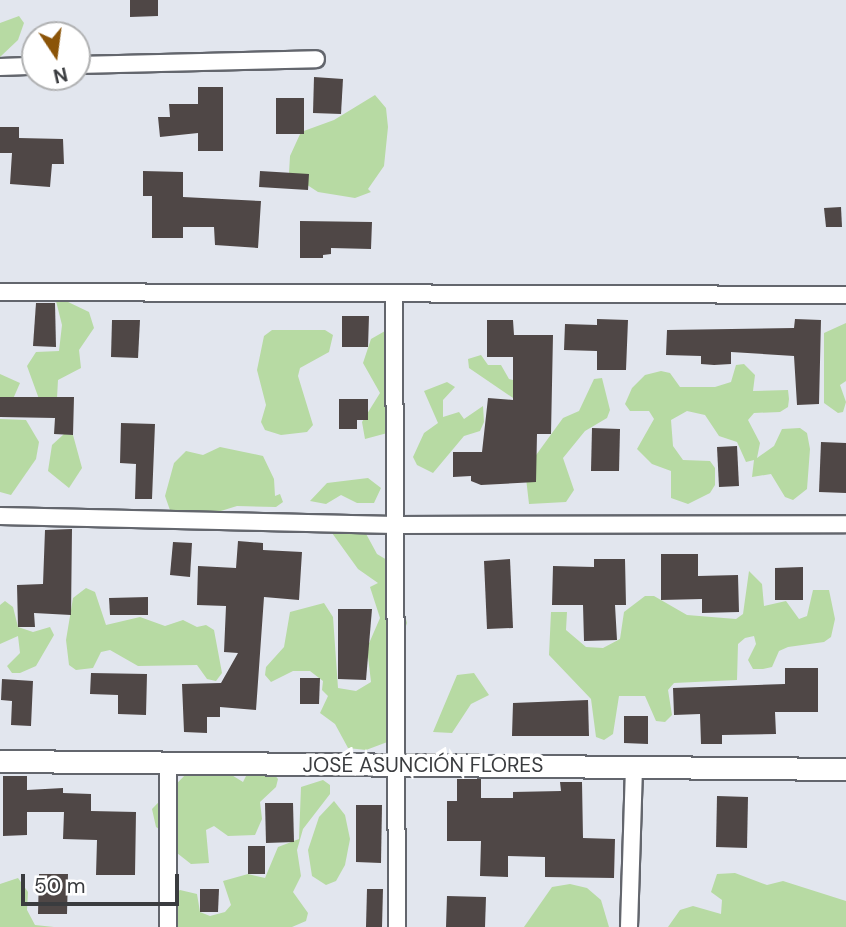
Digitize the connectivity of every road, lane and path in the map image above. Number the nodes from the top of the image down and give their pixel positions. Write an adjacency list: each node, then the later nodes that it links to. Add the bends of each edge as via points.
1 (316, 60): 2 (street)
2 (91, 65)
3 (21, 66): 4 (street)
4 (0, 67)
5 (0, 292): 7 (street)
6 (846, 295): 7 (street)
7 (394, 296): 10 (street)
8 (0, 516): 10 (street)
9 (846, 524): 10 (street)
10 (395, 525): 13 (street)
11 (0, 761): 12 (street, JOSÉ ASUNCIÓN FLORES)
12 (168, 763): 13 (street, JOSÉ ASUNCIÓN FLORES); 16 (street)
13 (398, 766): 14 (street, JOSÉ ASUNCIÓN FLORES); 17 (street)
14 (634, 767): 15 (street, JOSÉ ASUNCIÓN FLORES); 18 (street)
15 (846, 769)
16 (169, 927)
17 (397, 927)
18 (629, 927)

